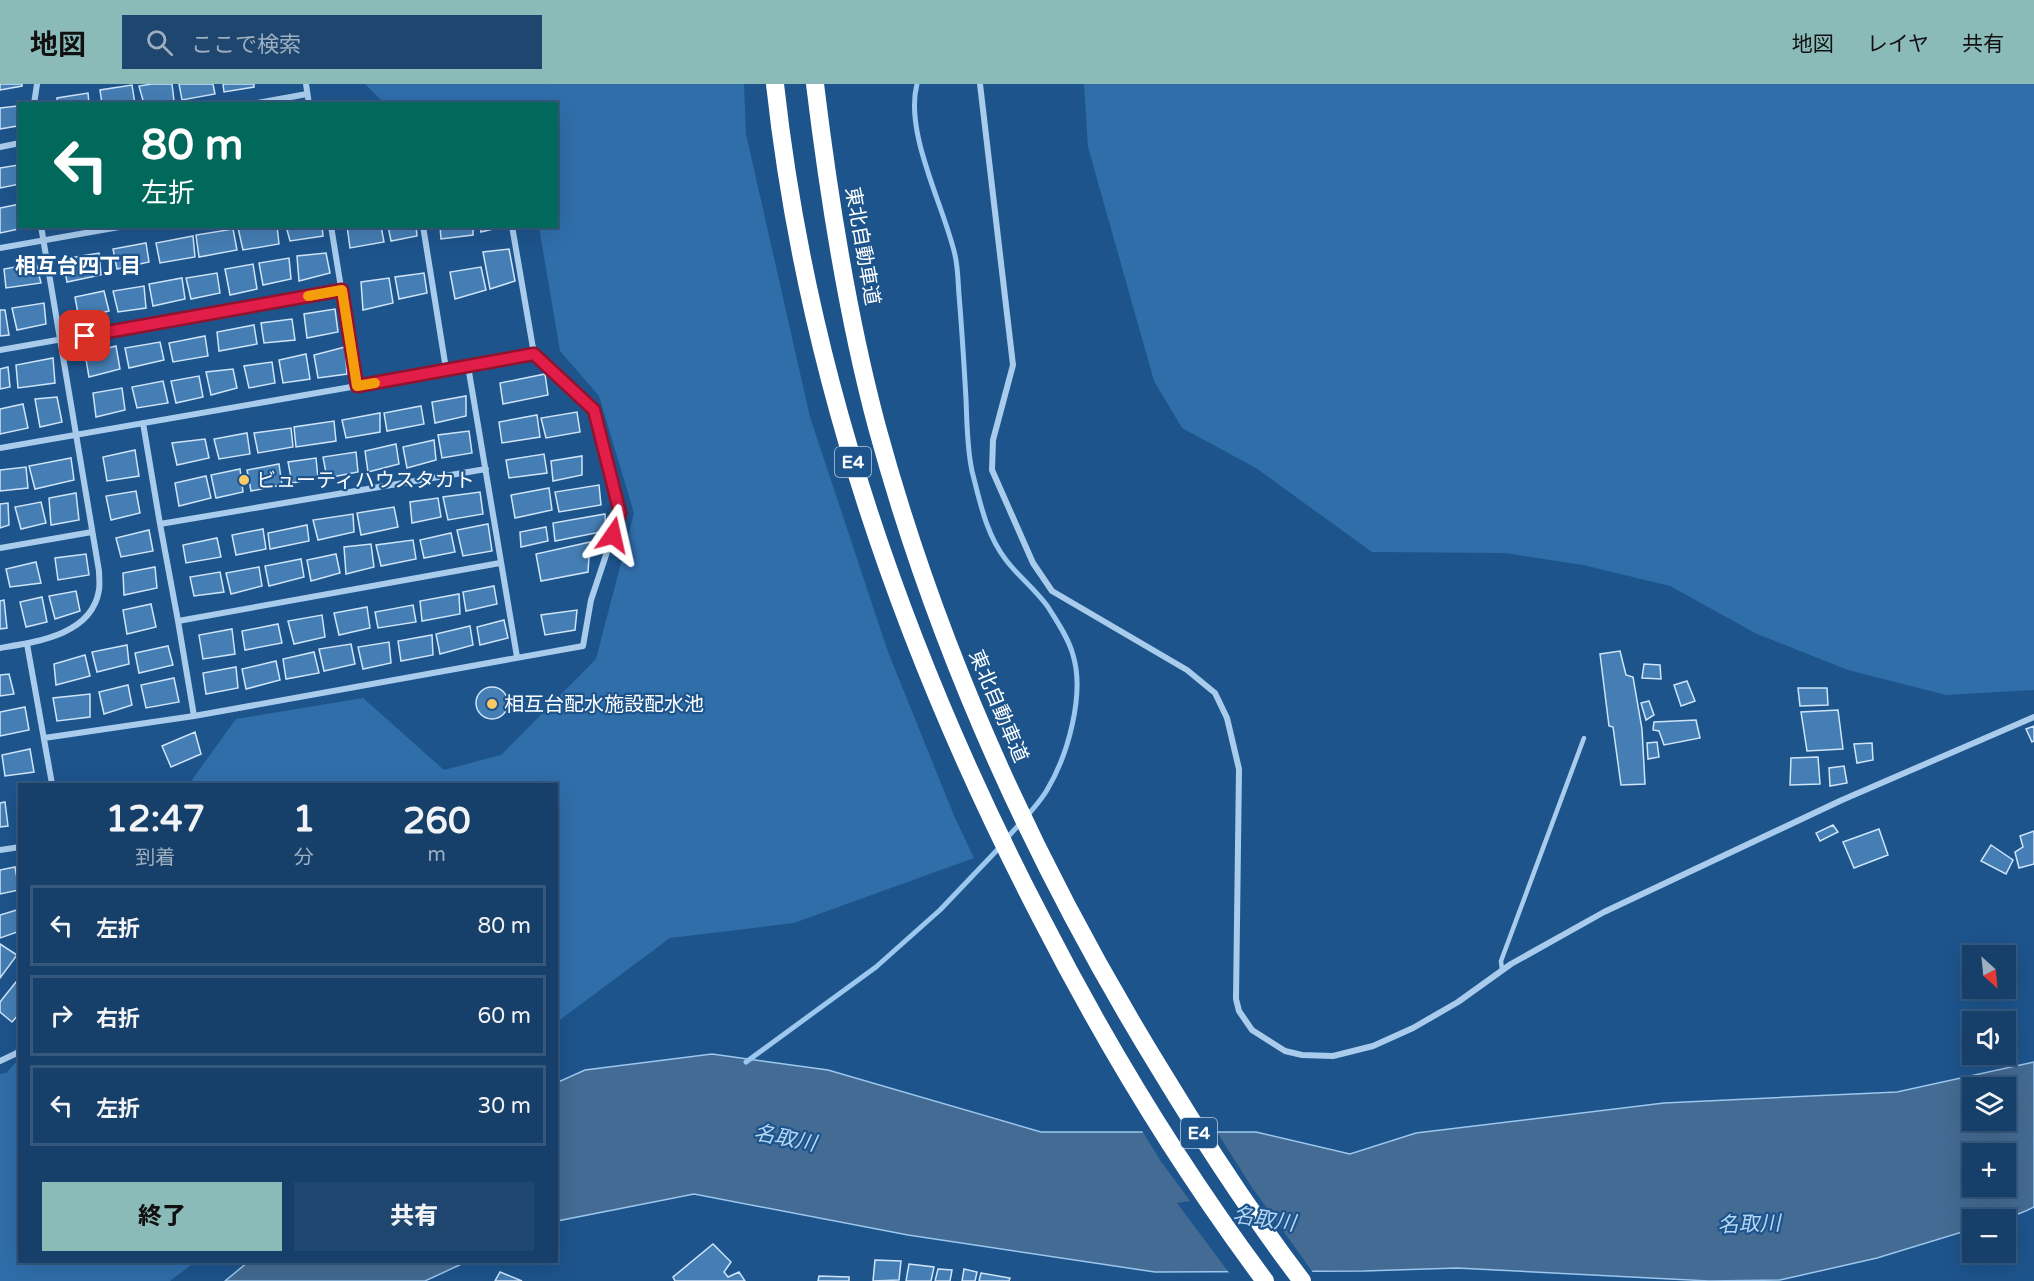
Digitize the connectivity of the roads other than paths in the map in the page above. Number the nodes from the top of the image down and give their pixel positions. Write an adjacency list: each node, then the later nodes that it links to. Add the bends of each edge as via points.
1 (37, 84): 7 (street)
2 (306, 84): 6 (street)
3 (775, 84): 48 (highway, E4, via 799,243 846,439 879,548 928,677 992,823 1074,982 1115,1056)
4 (815, 84): 51 (highway, 東北自動車道 / E4, via 853,323 877,426 911,541 986,738 1106,979 1248,1208)
5 (980, 84): 45 (street, via 1013,365 993,440 992,470 1033,563 1052,591 1187,670 1215,693 1227,718 1239,769 1239,1011 1251,1030 1285,1051 1334,1056 1374,1046 1413,1028)
6 (307, 94): 8 (street); 9 (street)
7 (34, 102)
8 (263, 102)
9 (309, 102)
10 (18, 143): 11 (street)
11 (0, 147)
12 (41, 228): 17 (street)
13 (114, 228): 17 (street)
14 (331, 228): 19 (street)
15 (423, 228): 24 (street)
16 (512, 228): 22 (street)
17 (43, 241): 18 (street); 20 (street)
18 (0, 248)
19 (342, 290): 20 (street); 25 (street)
20 (61, 340): 21 (street); 27 (street)
21 (0, 350)
22 (534, 354): 23 (street); 37 (street, via 594,410 620,513 591,600 583,646)
23 (468, 366): 24 (street); 29 (street)
24 (446, 369): 25 (street)
25 (357, 386): 26 (street)
26 (143, 423): 27 (street); 30 (street)
27 (76, 434): 28 (street); 31 (street)
28 (0, 448)
29 (486, 469): 30 (street); 33 (street)
30 (160, 524): 34 (street)
31 (92, 532): 32 (street); 35 (street, via 99,571 99,592 92,609 78,624)
32 (0, 548)
33 (500, 563): 34 (street); 37 (street)
34 (178, 621): 38 (street)
35 (27, 644): 36 (street); 40 (street)
36 (0, 648)
37 (517, 657): 38 (street)
38 (194, 716): 40 (street)
39 (2034, 717): 45 (street, via 1842,800 1604,912)
40 (44, 738): 42 (street)
41 (1584, 738): 45 (lane, via 1501,962)
42 (52, 783)
43 (18, 847): 44 (street)
44 (0, 850)
45 (1502, 970)
46 (18, 1052): 47 (street)
47 (0, 1061)
48 (1228, 1232): 49 (highway); 50 (highway, E4)
49 (1258, 1281)
50 (1265, 1281)
51 (1302, 1281)

